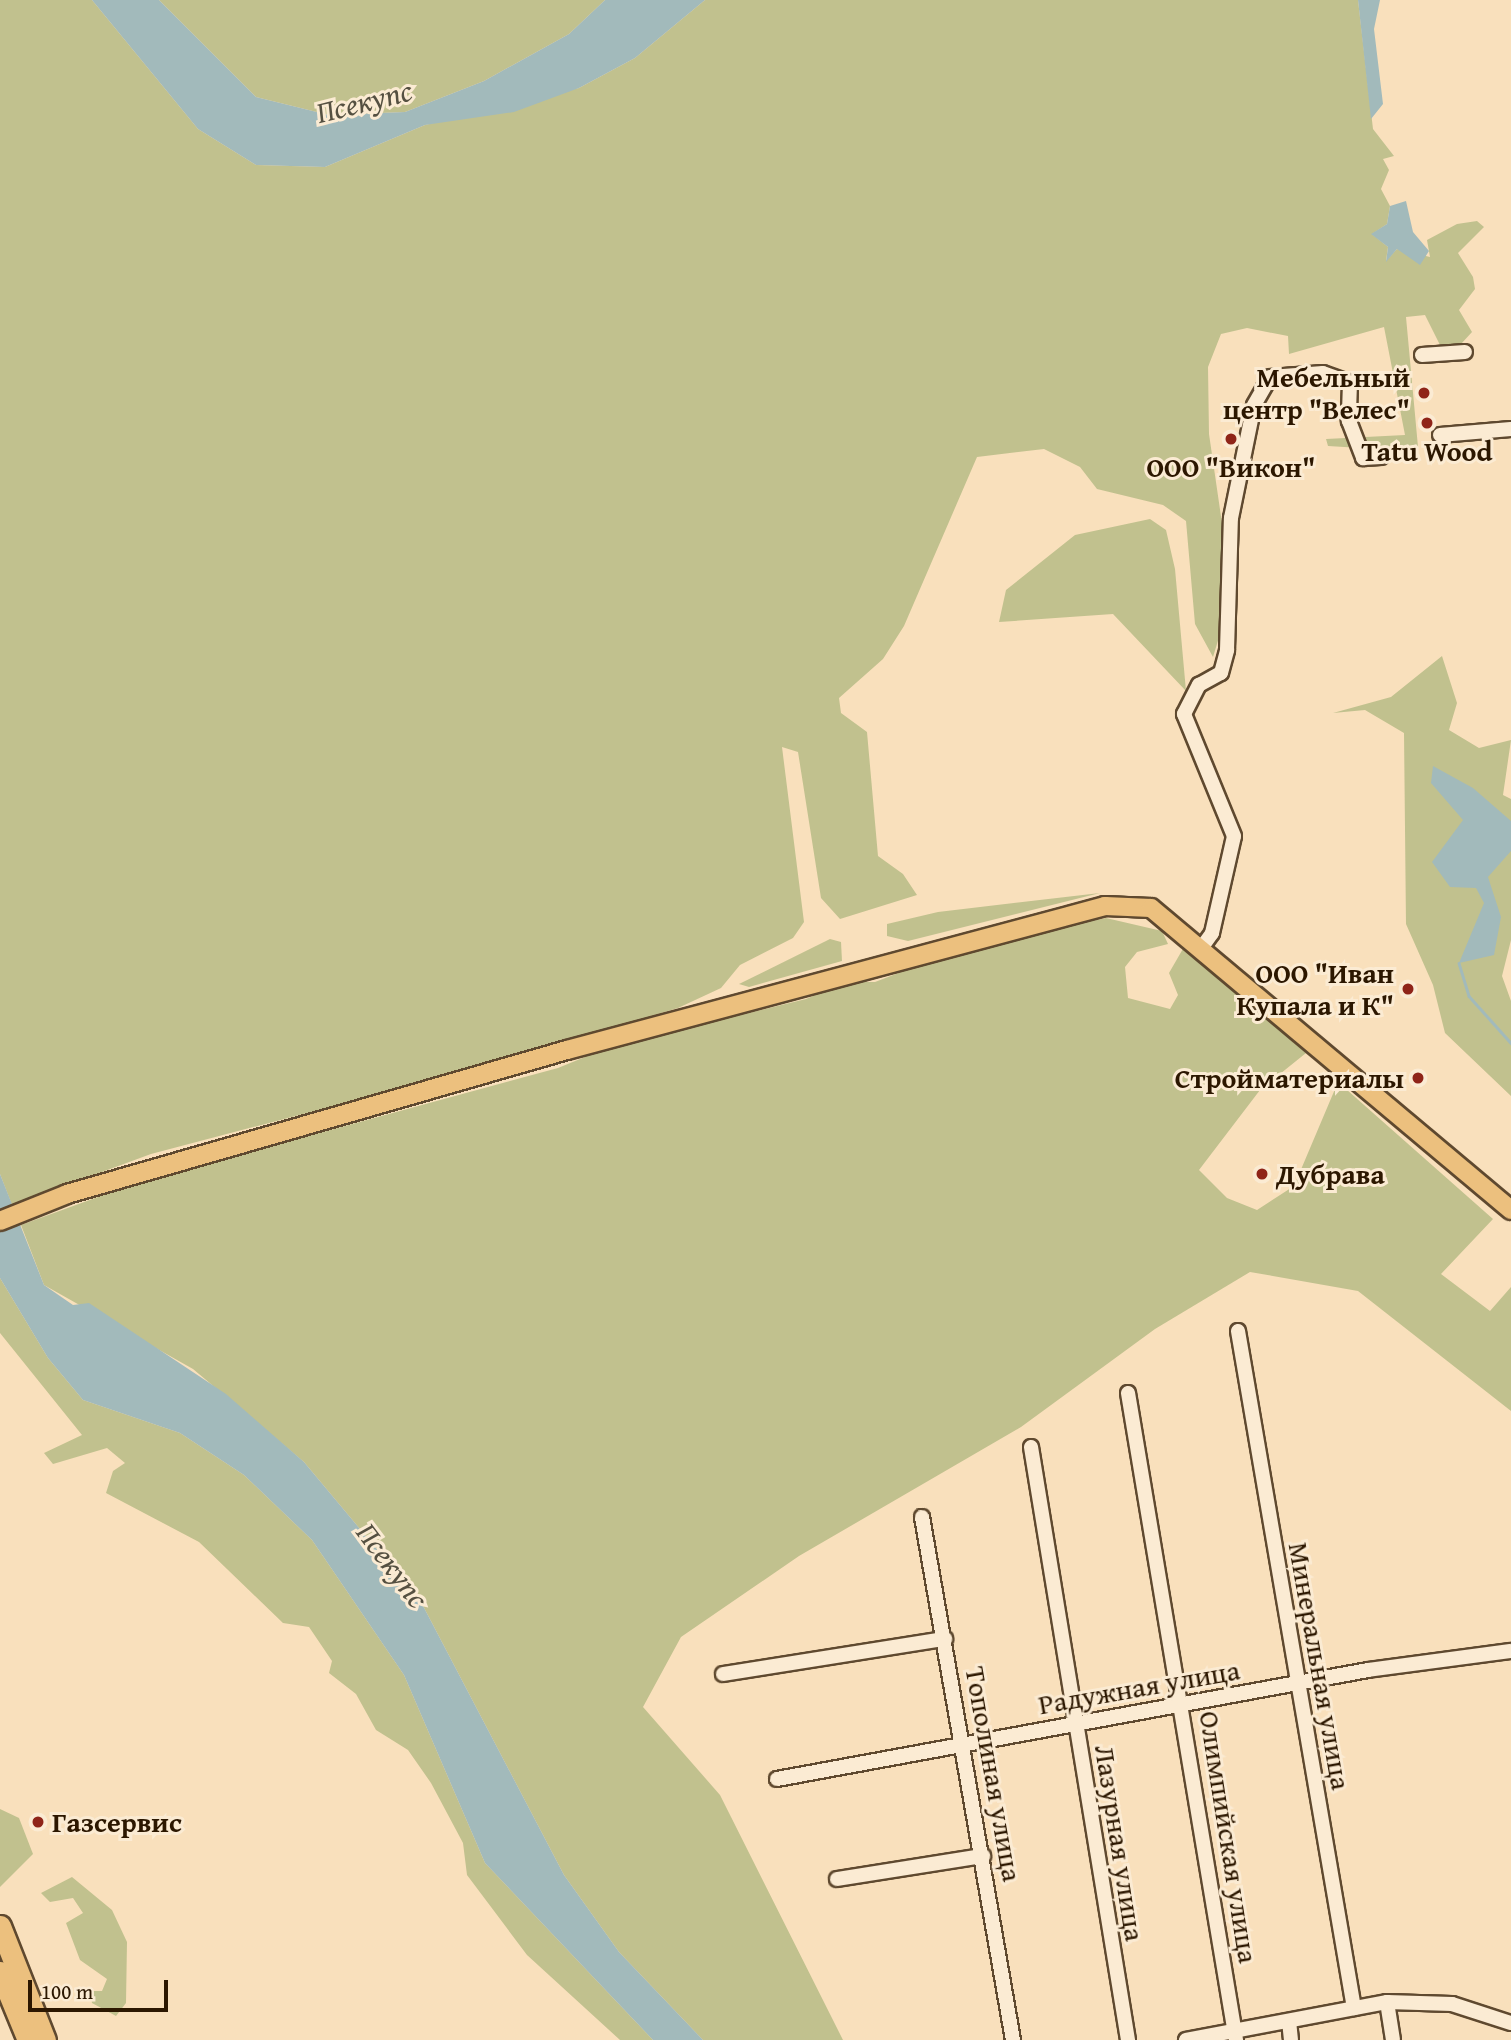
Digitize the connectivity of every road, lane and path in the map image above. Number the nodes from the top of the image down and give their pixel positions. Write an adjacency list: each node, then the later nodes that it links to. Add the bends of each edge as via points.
1 (1465, 352): 2 (street)
2 (1422, 355)
3 (1511, 429): 4 (street)
4 (1440, 435)
5 (1381, 457): 6 (street, via 1363,458 1349,421 1350,383 1323,373 1269,377 1254,405 1231,518 1227,650 1221,673 1199,685 1184,714 1234,836 1212,933)
6 (1202, 947): 7 (main road); 8 (main road, via 1151,908 1105,906 899,956 67,1194)
7 (1511, 1210)
8 (0, 1221)
9 (1238, 1331): 16 (street, Минеральная улица)
10 (1128, 1393): 17 (street, Олимпийская улица)
11 (1031, 1447): 18 (street, Лазурная улица)
12 (922, 1517): 13 (street, Тополиная улица)
13 (945, 1639): 15 (street); 19 (street, Тополиная улица)
14 (1511, 1651): 16 (street, Радужная улица)
15 (723, 1674)
16 (1298, 1684): 17 (street, Радужная улица); 26 (street, Минеральная улица)
17 (1183, 1703): 18 (street, Радужная улица); 29 (street, Олимпийская улица)
18 (1075, 1723): 19 (street, Радужная улица); 33 (street, Лазурная улица)
19 (964, 1744): 20 (street, Радужная улица); 21 (street, Тополиная улица)
20 (777, 1779)
21 (983, 1856): 22 (street); 32 (street, Тополиная улица)
22 (837, 1879)
23 (0, 1926): 31 (highway)
24 (0, 1972): 30 (highway)
25 (1387, 2003): 26 (street); 28 (street, via 1452,2004); 36 (street)
26 (1354, 2008): 27 (street)
27 (1289, 2021): 29 (street); 35 (street)
28 (1511, 2023)
29 (1235, 2036): 34 (street)
30 (28, 2040)
31 (45, 2040)
32 (1013, 2040)
33 (1128, 2040)
34 (1186, 2040)
35 (1291, 2040)
36 (1393, 2040)

